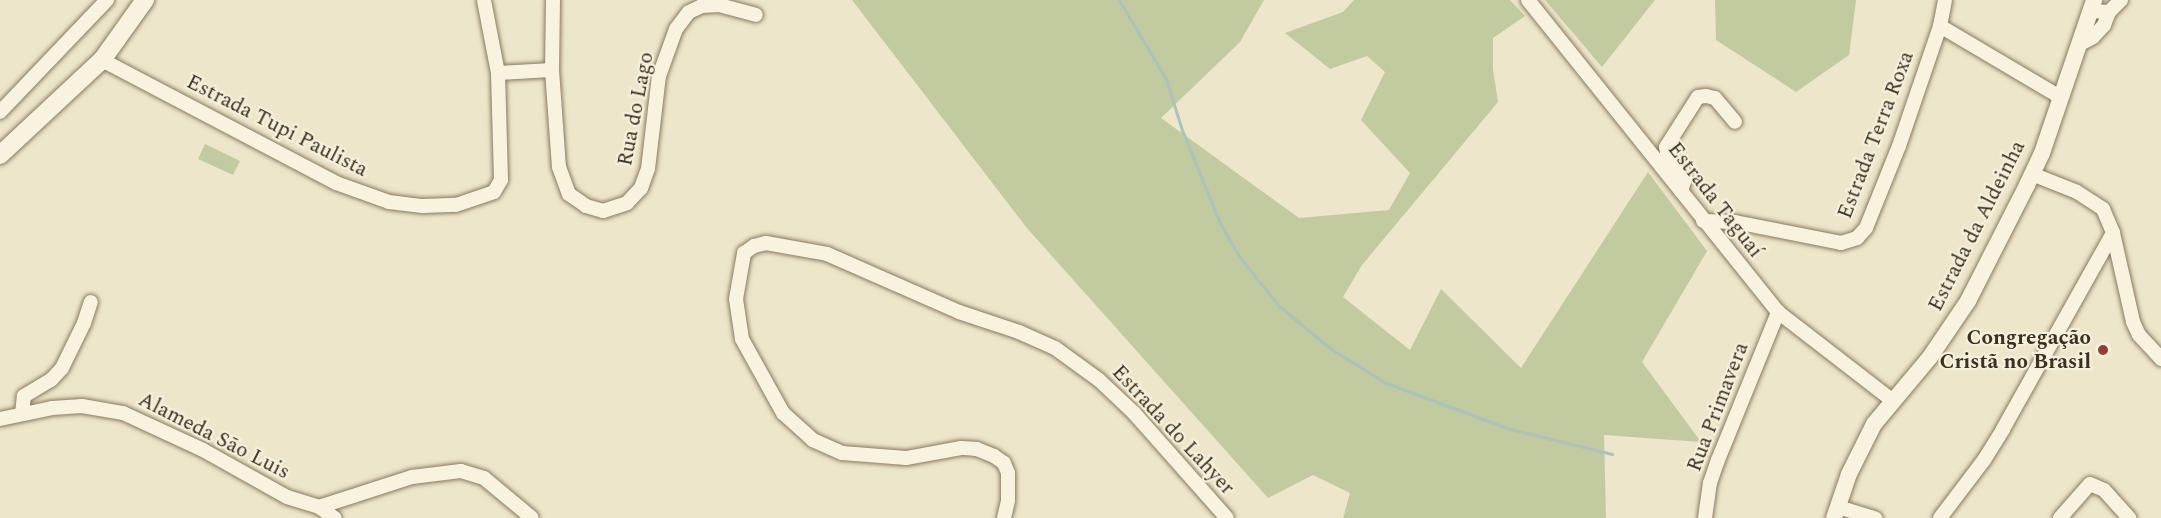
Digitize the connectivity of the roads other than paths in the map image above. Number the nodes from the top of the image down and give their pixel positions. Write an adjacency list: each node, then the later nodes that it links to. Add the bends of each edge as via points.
1 (107, 0): 17 (street)
2 (145, 0): 13 (main road)
3 (484, 0): 15 (street, Estrada Tupi Paulista)
4 (553, 0): 14 (street, Rua do Lago)
5 (1528, 0): 21 (street, Estrada Taguaí)
6 (1945, 0): 11 (street, Estrada Terra Roxa)
7 (2121, 0): 9 (street)
8 (2092, 5): 9 (street); 12 (street, Estrada da Aldeinha)
9 (2109, 12): 12 (street, via 2104,25)
10 (756, 15): 14 (street, Rua do Lago, via 719,5 702,6 689,12 676,29 659,76 648,169 633,198 618,208 603,211 586,207 569,194 562,182)
11 (1940, 26): 16 (street); 22 (street, Estrada Terra Roxa, via 1866,228 1857,238 1841,243 1734,222)
12 (2080, 44): 16 (street, Estrada da Aldeinha)
13 (102, 60): 15 (street, Estrada Tupi Paulista, via 336,183 389,202 423,206 456,205 494,192 499,185); 19 (main road)
14 (552, 70): 15 (street)
15 (498, 73)
16 (2060, 97): 20 (street, Estrada da Aldeinha)
17 (0, 112)
18 (1734, 122): 21 (street, via 1715,98 1698,97 1666,147 1684,173)
19 (0, 155)
20 (2032, 174): 23 (street, via 2093,201 2108,216); 27 (street, Estrada da Aldeinha, via 1968,302)
21 (1680, 191): 22 (street, Estrada Taguaí)
22 (1703, 221): 25 (street, Estrada Taguaí)
23 (2113, 233): 26 (street, via 2133,322 2139,335); 38 (street, via 2003,429)
24 (91, 302): 28 (street, via 62,368 51,380 24,396)
25 (1778, 312): 27 (street, Estrada Taguaí); 36 (street, Rua Primavera, via 1718,460)
26 (2161, 359)
27 (1893, 401): 31 (street, Estrada da Aldeinha, via 1874,424 1849,474)
28 (22, 414): 29 (street, Alameda São Luis); 30 (street, Alameda São Luis, via 82,406 123,413 202,450 287,497)
29 (0, 419)
30 (319, 507): 32 (street, Alameda São Luis); 33 (street, via 412,477 462,471 484,478)
31 (1836, 513): 37 (street)
32 (335, 518)
33 (532, 518)
34 (1004, 518): 35 (street, Estrada do Lahyer, via 1008,472 994,456 961,448 906,458 842,453 813,440 783,413 742,339 736,299 744,253 766,243 827,254 959,312 1055,348 1099,380 1141,420)
35 (1227, 518)
36 (1705, 518)
37 (1875, 518)
38 (1940, 518)
39 (2060, 518): 40 (street, via 2090,484 2104,490)
40 (2129, 518)

